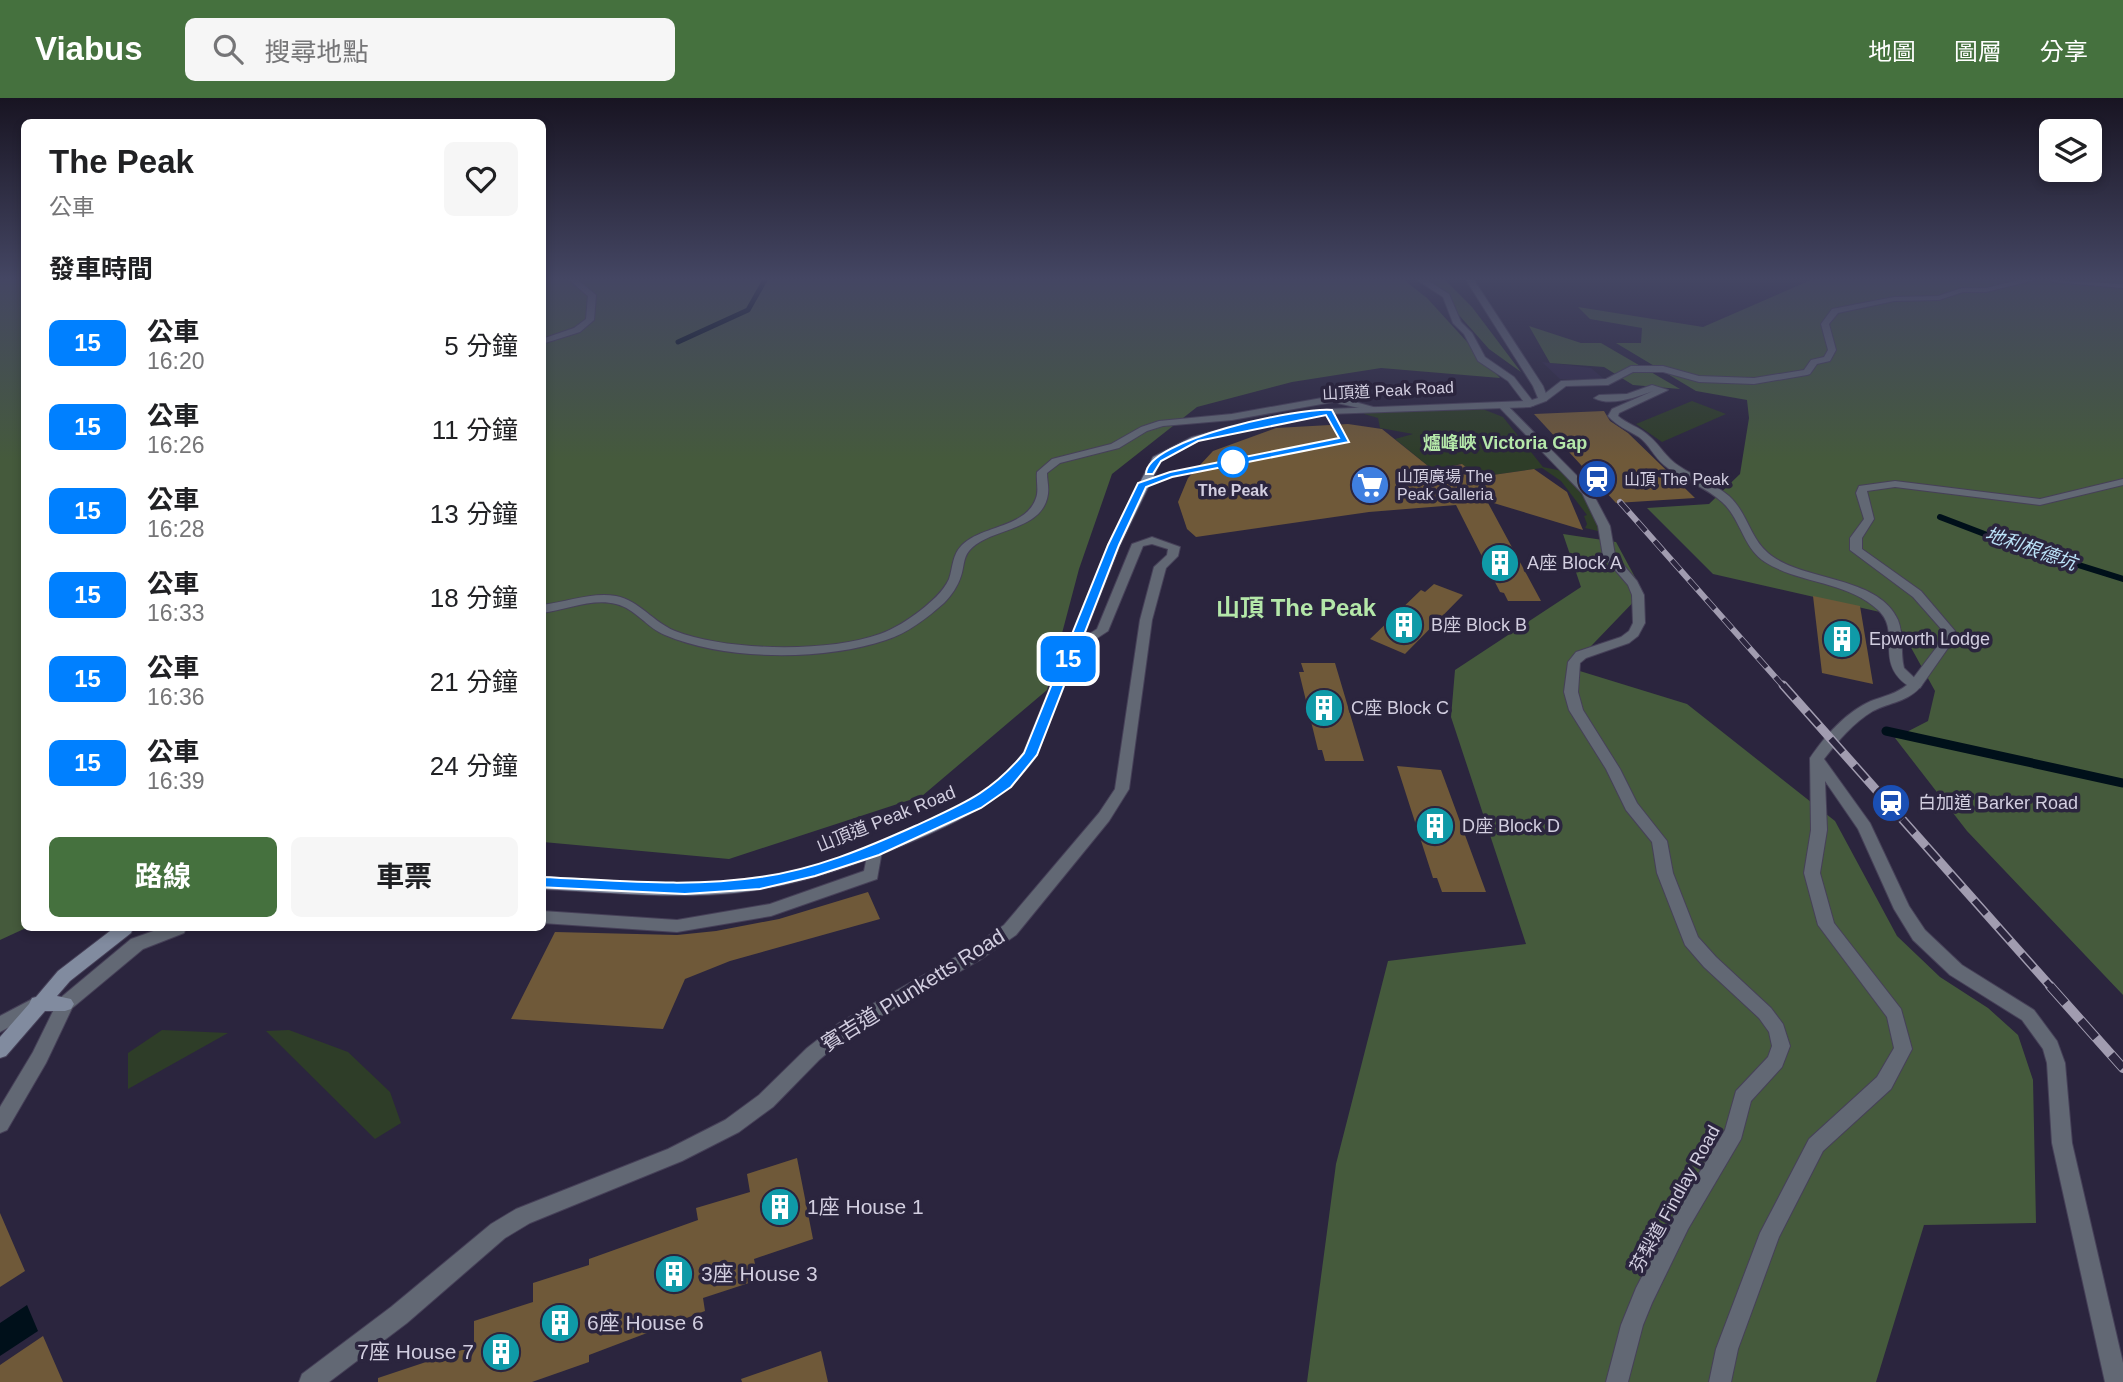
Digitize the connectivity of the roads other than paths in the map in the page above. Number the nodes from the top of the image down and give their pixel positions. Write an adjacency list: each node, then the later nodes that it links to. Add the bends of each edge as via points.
1 (1471, 340): 6 (street, via 1481,359 1511,379)
2 (1508, 340): 5 (street)
3 (1829, 340): 5 (street, 山頂道 Peak Road, via 1832,351 1827,359 1814,362 1807,372 1754,381 1634,369 1608,382 1564,383)
4 (1599, 398): 13 (street, via 1663,390 1615,411 1613,416 1646,438 1669,464 1727,499 1762,555 1853,590 1885,609 1895,626 1895,666)
5 (1543, 399): 6 (street, 山頂道 Peak Road)
6 (1530, 404): 7 (street, 山頂道 Peak Road)
7 (1502, 405): 8 (street, 山頂道 Peak Road); 27 (street, 芬梨道 Findlay Road, via 1587,492 1604,526 1609,556 1639,596 1639,623 1634,633 1574,662 1571,692 1576,710 1631,806 1659,841 1665,873 1688,934 1780,1034 1776,1061 1743,1097 1734,1133 1644,1296)
8 (1372, 408): 9 (street, 山頂道 Peak Road); 11 (street, via 1333,399 1222,419 1162,423 1115,446 1056,461 1042,472 1043,496 1032,511 968,545 958,558 953,581 934,606 902,628 872,640 744,649 668,632 635,607 617,600)
9 (1329, 412): 12 (main road, 山頂道 Peak Road, via 1206,436 1157,459 1116,539)
10 (2123, 482): 13 (street, via 2040,502 1895,484 1863,488 1869,519 1856,538 1856,550 1917,594 1950,631)
11 (546, 608)
12 (1071, 649): 15 (main road, 山頂道 Peak Road, via 1035,744 1016,774 976,804); 25 (street, 賓吉道 Plunketts Road, via 1102,631 1139,544 1153,540 1169,543 1175,552 1160,567 1144,632 1122,789 1010,930 974,956 845,1028 732,1126 498,1231)
13 (1915, 685): 14 (street, via 1899,698 1866,709)
14 (1816, 758): 28 (street, via 1819,830 1812,873 1826,925 1895,1014 1903,1049 1884,1083 1816,1145 1770,1233 1727,1349); 29 (street, via 1866,827 1902,909 1919,935 1956,970 2028,1015 2051,1046 2062,1143)
15 (874, 851): 16 (main road, 山頂道 Peak Road, via 788,877 730,886); 17 (street, via 871,875 771,910 677,926)
16 (546, 883)
17 (546, 917)
18 (121, 931): 20 (main road)
19 (170, 931): 21 (street, via 137,944)
20 (38, 1003): 21 (main road); 22 (street); 23 (main road)
21 (65, 1004): 24 (street)
22 (0, 1025)
23 (0, 1050)
24 (0, 1124)
25 (328, 1375): 26 (street, 賓吉道 Plunketts Road)
26 (310, 1382)
27 (1617, 1382)
28 (1720, 1382)
29 (2116, 1382)

